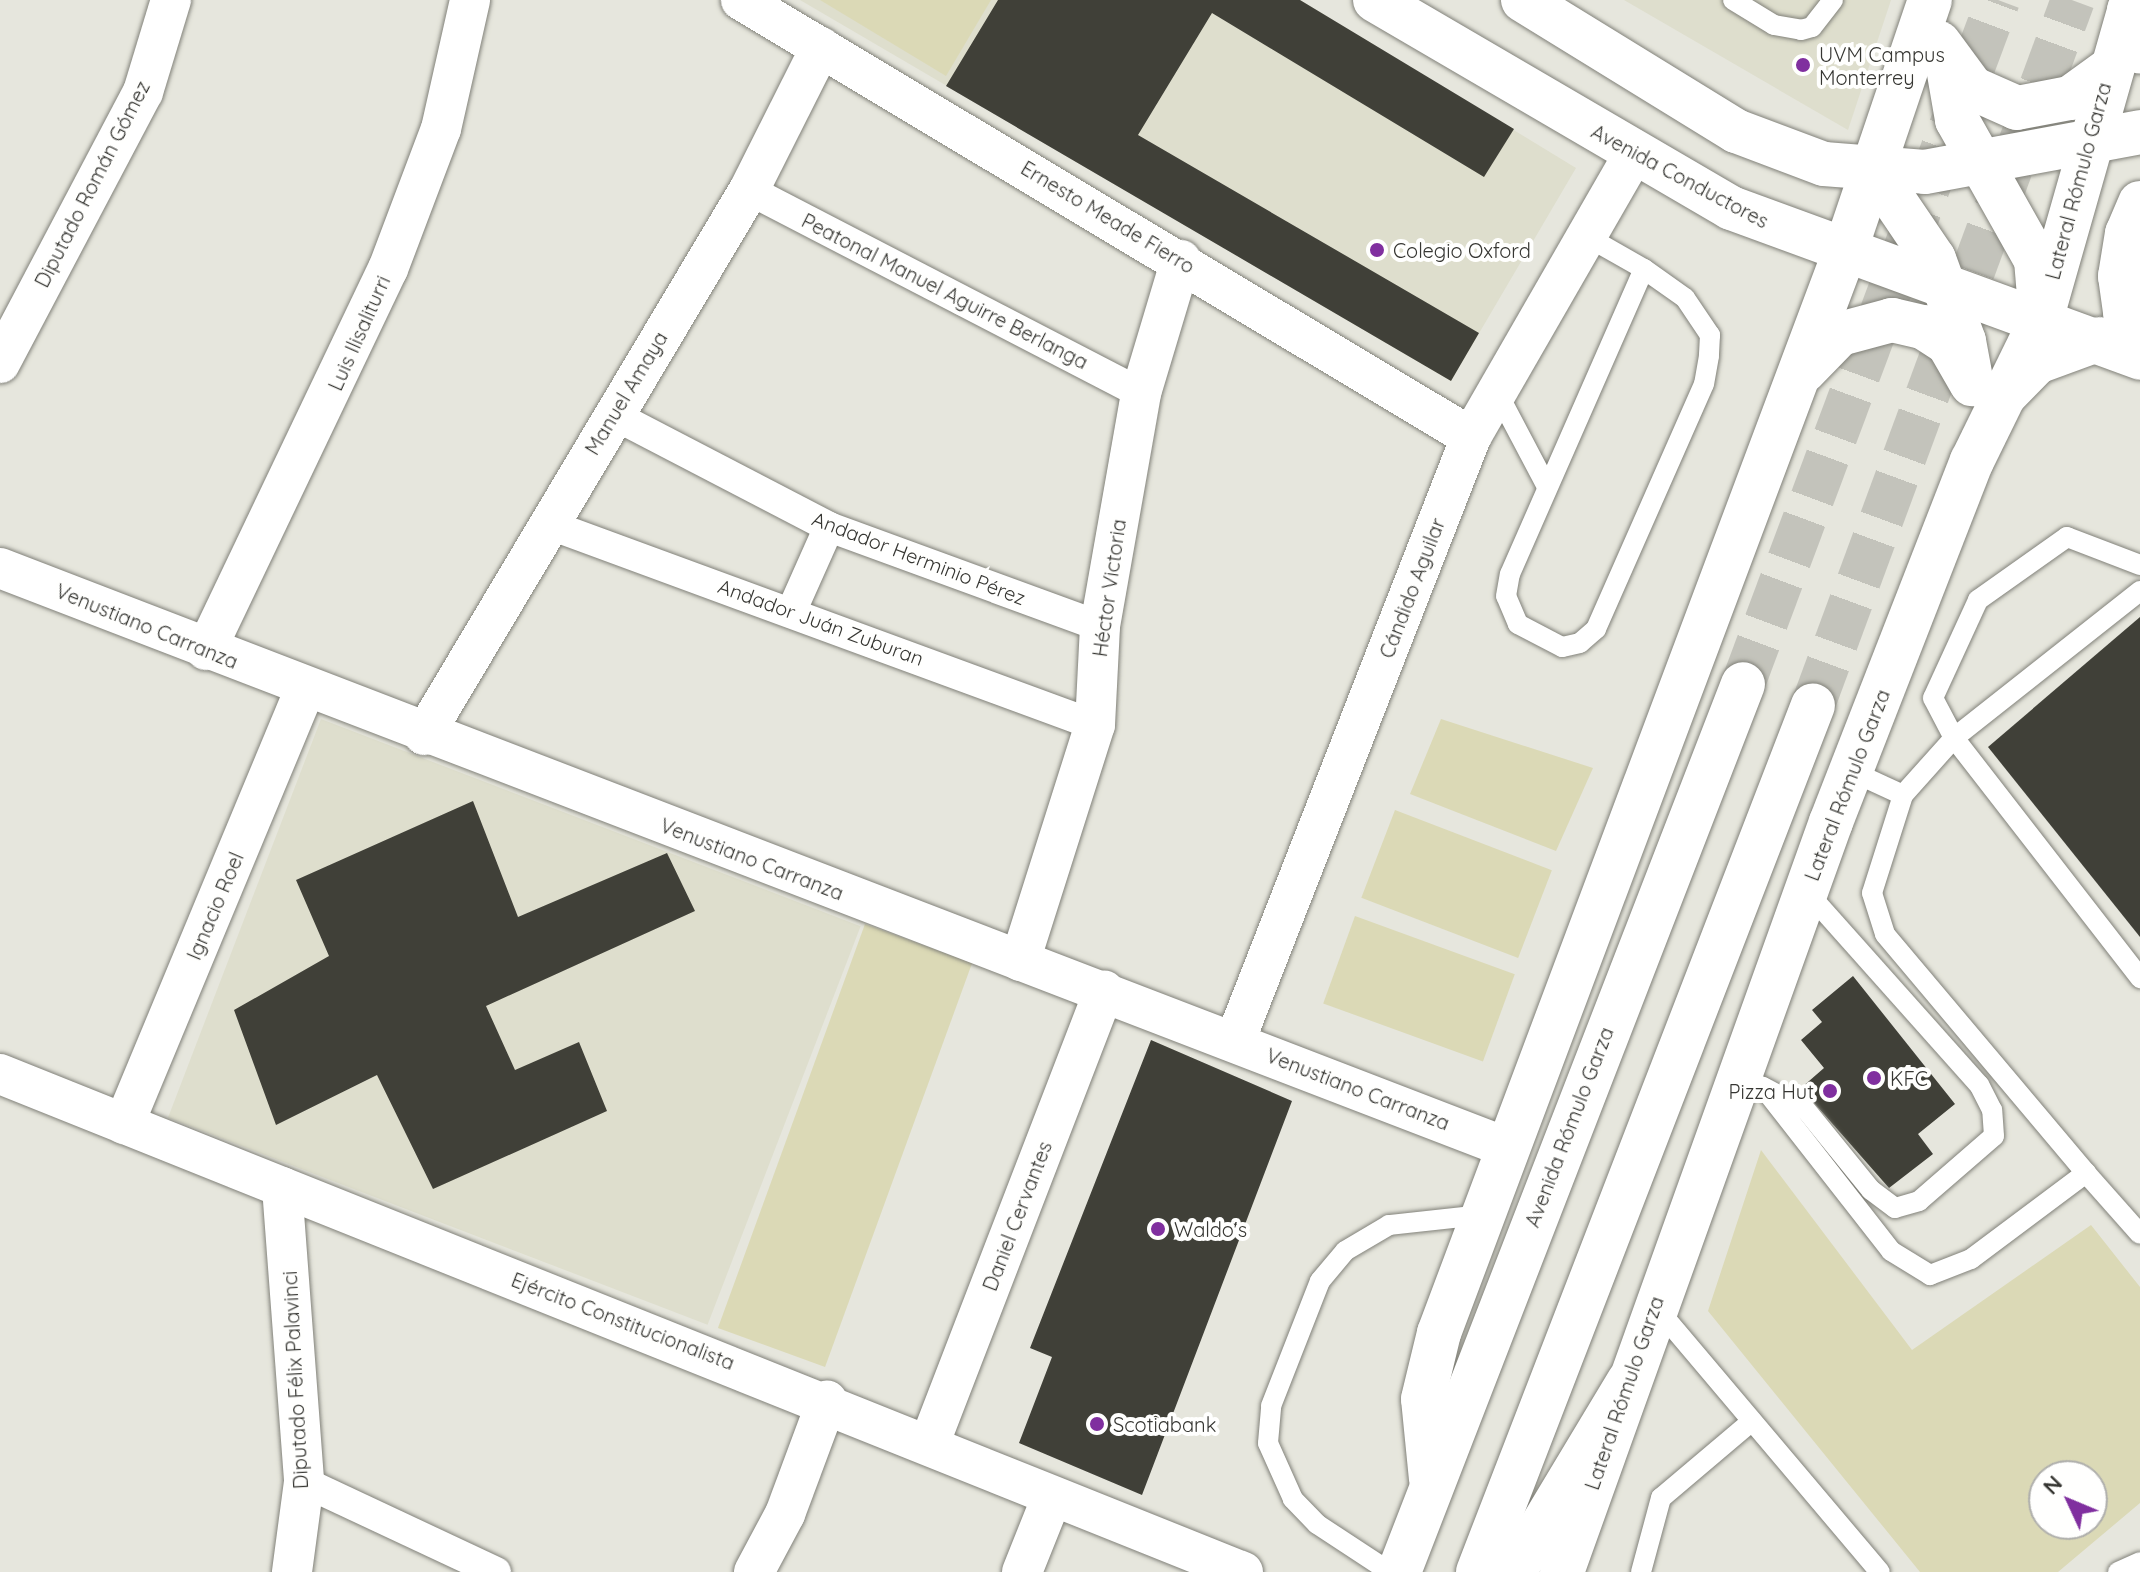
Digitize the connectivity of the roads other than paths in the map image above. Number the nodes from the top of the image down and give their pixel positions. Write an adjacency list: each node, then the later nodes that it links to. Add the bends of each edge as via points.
1 (171, 0): 28 (street, Diputado Román Gómez, via 143,92)
2 (470, 0): 43 (street, Luis Ilisaliturri, via 441,129 388,269)
3 (741, 0): 10 (street, Ernesto Meade Fierro)
4 (1375, 0): 15 (main road, Avenida Conductores)
5 (1523, 0): 17 (main road, via 1764,145)
6 (1733, 0): 7 (lane, via 1774,25 1801,30 1812,27)
7 (1833, 0)
8 (2131, 5): 12 (main road)
9 (1927, 8): 11 (main road); 17 (main road)
10 (821, 47): 18 (street, Manuel Amaya); 22 (street, Ernesto Meade Fierro)
11 (1946, 56): 12 (main road, via 1985,97 2017,108 2070,98); 16 (main road, via 1957,120)
12 (2124, 61): 14 (main road, Lateral Rómulo Garza)
13 (2140, 132): 14 (main road)
14 (2091, 137): 16 (main road); 25 (main road, Lateral Rómulo Garza)
15 (1633, 155): 20 (street, Cándido Aguilar); 21 (main road, Avenida Conductores, via 1731,208)
16 (1979, 161): 17 (main road, via 1925,172); 25 (main road, via 2036,260)
17 (1875, 172): 21 (main road); 24 (main road, via 1914,226)
18 (749, 190): 31 (street, Peatonal Manuel Aguirre Berlanga); 33 (street, Manuel Amaya)
19 (2140, 203): 26 (main road, via 2127,233 2120,276)
20 (1586, 236): 23 (lane); 30 (street, Cándido Aguilar)
21 (1844, 254): 24 (main road, Avenida Conductores); 29 (main road)
22 (1181, 260): 31 (street, Héctor Victoria); 34 (street, Ernesto Meade Fierro)
23 (1644, 269): 35 (lane); 35 (lane, via 1701,317 1710,335 1707,370 1596,629 1580,643 1562,647 1518,624 1506,596 1519,546)
24 (1948, 290): 25 (main road, Avenida Conductores); 32 (main road)
25 (2041, 320): 26 (main road, Avenida Conductores); 32 (main road, Lateral Rómulo Garza)
26 (2120, 343): 27 (main road, Avenida Conductores); 32 (main road, via 2037,362)
27 (2140, 358)
28 (0, 363)
29 (1793, 386): 32 (main road, via 1840,334 1892,320 1923,327 1948,343); 60 (main road)
30 (1497, 392): 34 (street, Cándido Aguilar); 35 (lane)
31 (1141, 393): 42 (street, Héctor Victoria)
32 (1985, 393): 50 (main road, Lateral Rómulo Garza, via 1972,461)
33 (614, 415): 36 (street, Manuel Amaya); 37 (street, Andador Herminio Pérez)
34 (1471, 437): 56 (street, Cándido Aguilar)
35 (1546, 485)
36 (545, 523): 41 (street, Andador Juán Zuburan); 48 (street, Manuel Amaya)
37 (829, 527): 41 (street); 42 (street, Andador Herminio Pérez)
38 (2140, 565): 49 (lane, via 2067,537 1978,600 1933,698)
39 (0, 568): 43 (street, Venustiano Carranza)
40 (2140, 591): 49 (lane)
41 (792, 610): 47 (street, Andador Juán Zuburan)
42 (1100, 626): 47 (street, Héctor Victoria)
43 (206, 650): 45 (street, Venustiano Carranza)
44 (1743, 684): 70 (main road, Avenida Rómulo Garza)
45 (305, 689): 48 (street, Venustiano Carranza); 59 (street, Ignacio Roel)
46 (1813, 705): 81 (main road)
47 (1095, 725): 53 (street, Héctor Victoria)
48 (424, 735): 53 (street, Venustiano Carranza)
49 (1954, 738): 51 (lane); 54 (lane)
50 (1851, 771): 51 (lane); 52 (main road, Lateral Rómulo Garza)
51 (1903, 795): 61 (lane, via 1872,893 1875,916)
52 (1806, 891): 57 (main road, Lateral Rómulo Garza); 57 (lane, via 1979,1085 1992,1110 1994,1136 1919,1201 1895,1208 1871,1190 1806,1110)
53 (1020, 961): 55 (street, Venustiano Carranza)
54 (2140, 978)
55 (1104, 990): 56 (street, Venustiano Carranza); 69 (street, Daniel Cervantes)
56 (1235, 1041): 60 (street, Venustiano Carranza)
57 (1750, 1083): 61 (lane, via 1891,1251 1930,1275 1971,1259); 65 (main road, Lateral Rómulo Garza)
58 (3, 1085): 59 (street, Ejército Constitucionalista)
59 (124, 1124): 62 (street, Ejército Constitucionalista)
60 (1505, 1147): 63 (main road)
61 (2086, 1173): 64 (lane)
62 (282, 1187): 67 (street, Ejército Constitucionalista); 71 (street, Diputado Félix Palavinci)
63 (1481, 1215): 70 (main road, via 1423,1399); 79 (lane, via 1389,1225 1345,1251 1320,1281 1271,1406 1268,1443 1293,1499 1317,1524)
64 (2140, 1234)
65 (1655, 1306): 66 (main road, Lateral Rómulo Garza); 68 (lane)
66 (1628, 1382): 82 (main road); 83 (main road, Lateral Rómulo Garza)
67 (827, 1401): 69 (street, Ejército Constitucionalista); 76 (street, via 785,1514)
68 (1752, 1421): 84 (lane, via 1661,1498); 85 (lane)
69 (930, 1442): 72 (street, Ejército Constitucionalista)
70 (1431, 1479): 80 (main road, Avenida Rómulo Garza)
71 (304, 1482): 74 (street, Diputado Félix Palavinci); 75 (street)
72 (1052, 1497): 77 (street); 78 (street, Ejército Constitucionalista)
73 (2140, 1562): 86 (lane)
74 (292, 1572)
75 (496, 1572)
76 (754, 1572)
77 (1022, 1572)
78 (1243, 1572)
79 (1390, 1572)
80 (1399, 1572)
81 (1478, 1572)
82 (1514, 1572)
83 (1562, 1572)
84 (1641, 1572)
85 (1880, 1572)
86 (2118, 1572)

